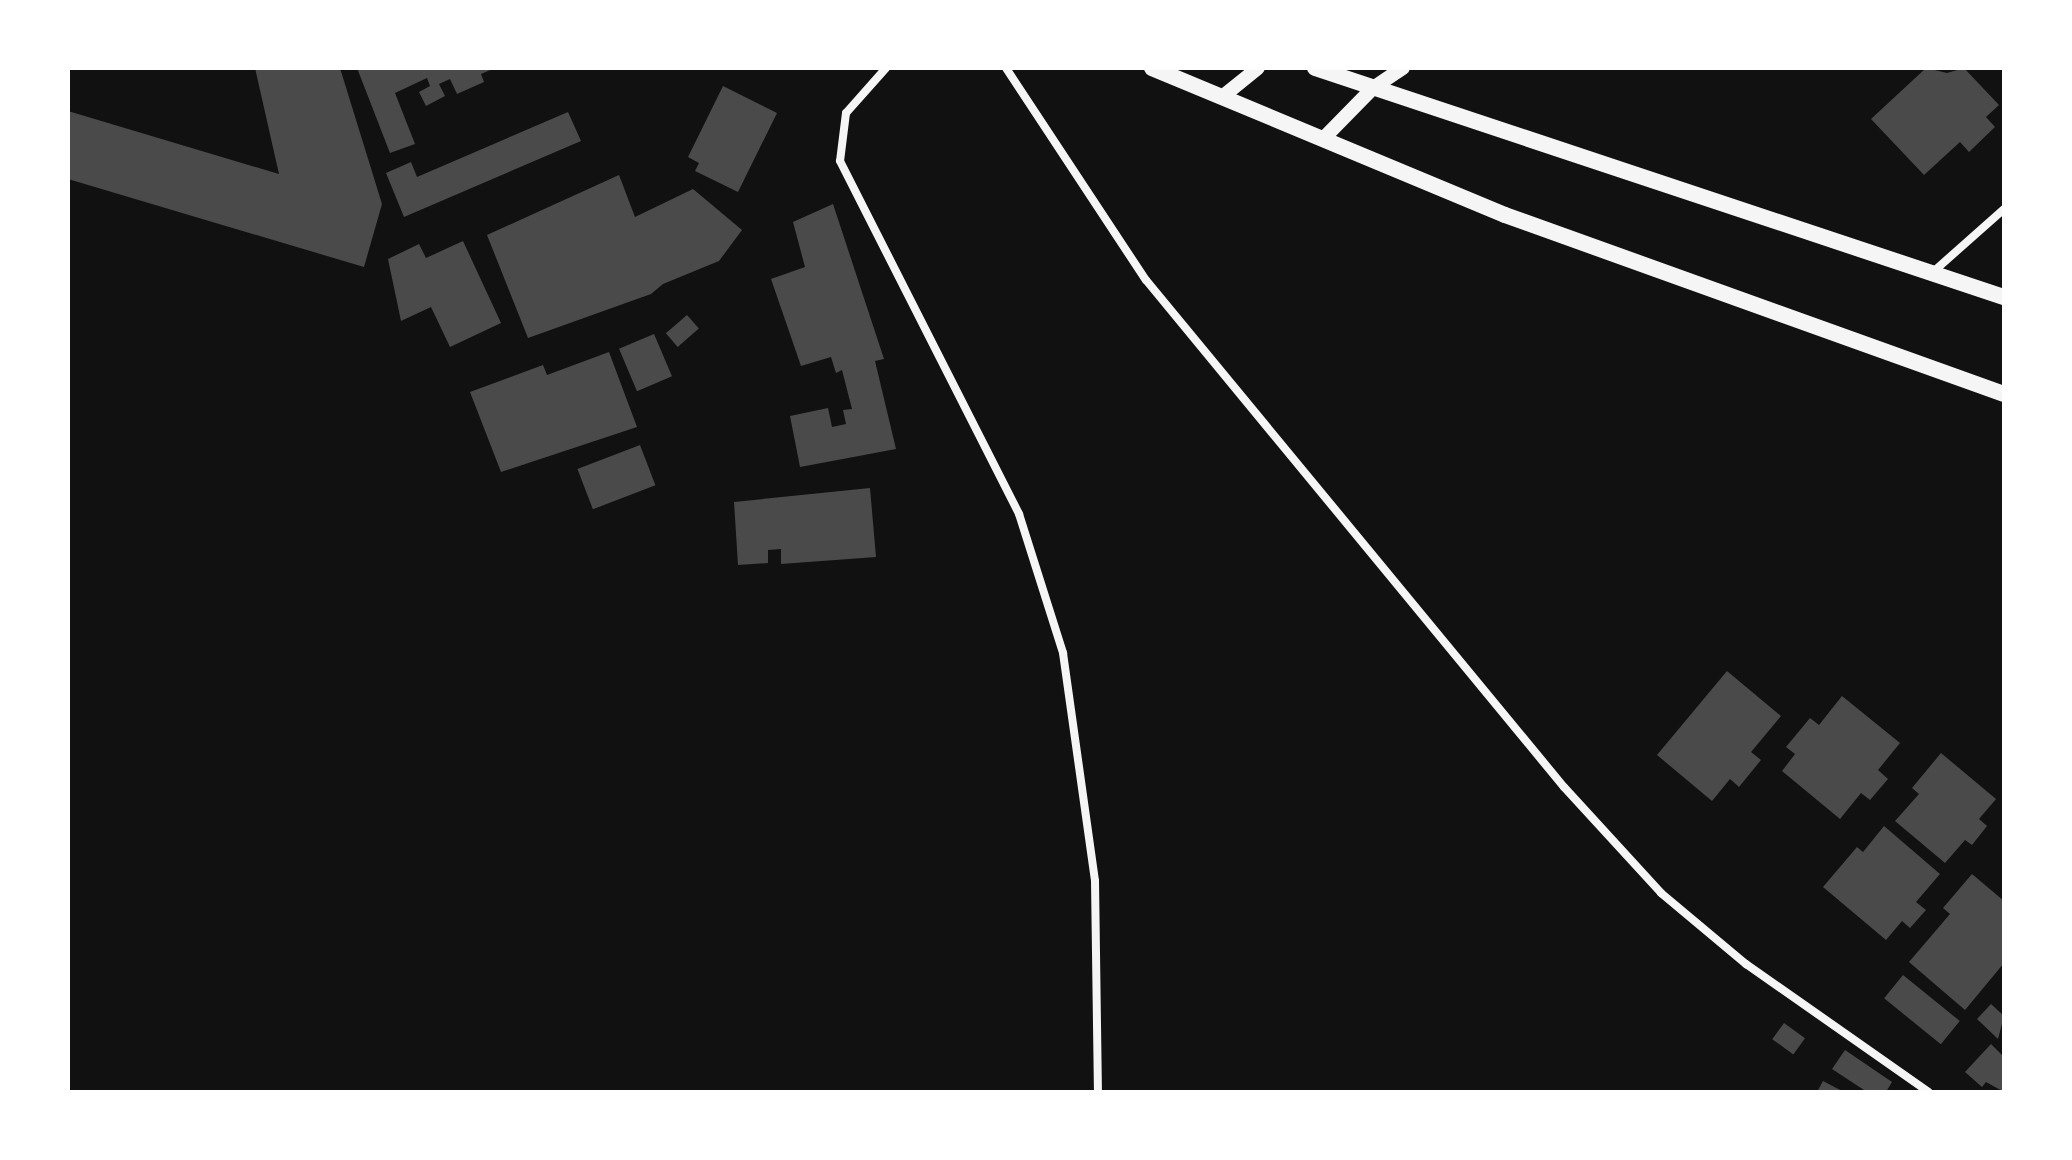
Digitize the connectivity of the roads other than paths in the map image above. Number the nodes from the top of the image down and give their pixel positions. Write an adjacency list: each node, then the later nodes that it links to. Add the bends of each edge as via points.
1 (886, 68): 14 (street, via 846,113 840,161 1019,514 1063,653 1095,881)
2 (1006, 68): 15 (street, via 1146,280 1639,870 1746,964)
3 (1152, 68): 8 (main road)
4 (1258, 68): 8 (street)
5 (1315, 68): 7 (main road)
6 (1403, 68): 7 (street)
7 (1373, 88): 9 (street); 11 (main road)
8 (1222, 97): 9 (main road)
9 (1323, 139): 13 (main road, via 1505,215)
10 (2004, 209): 11 (street)
11 (1932, 273): 12 (main road)
12 (2004, 297)
13 (2004, 394)
14 (1098, 1092)
15 (1929, 1092)

